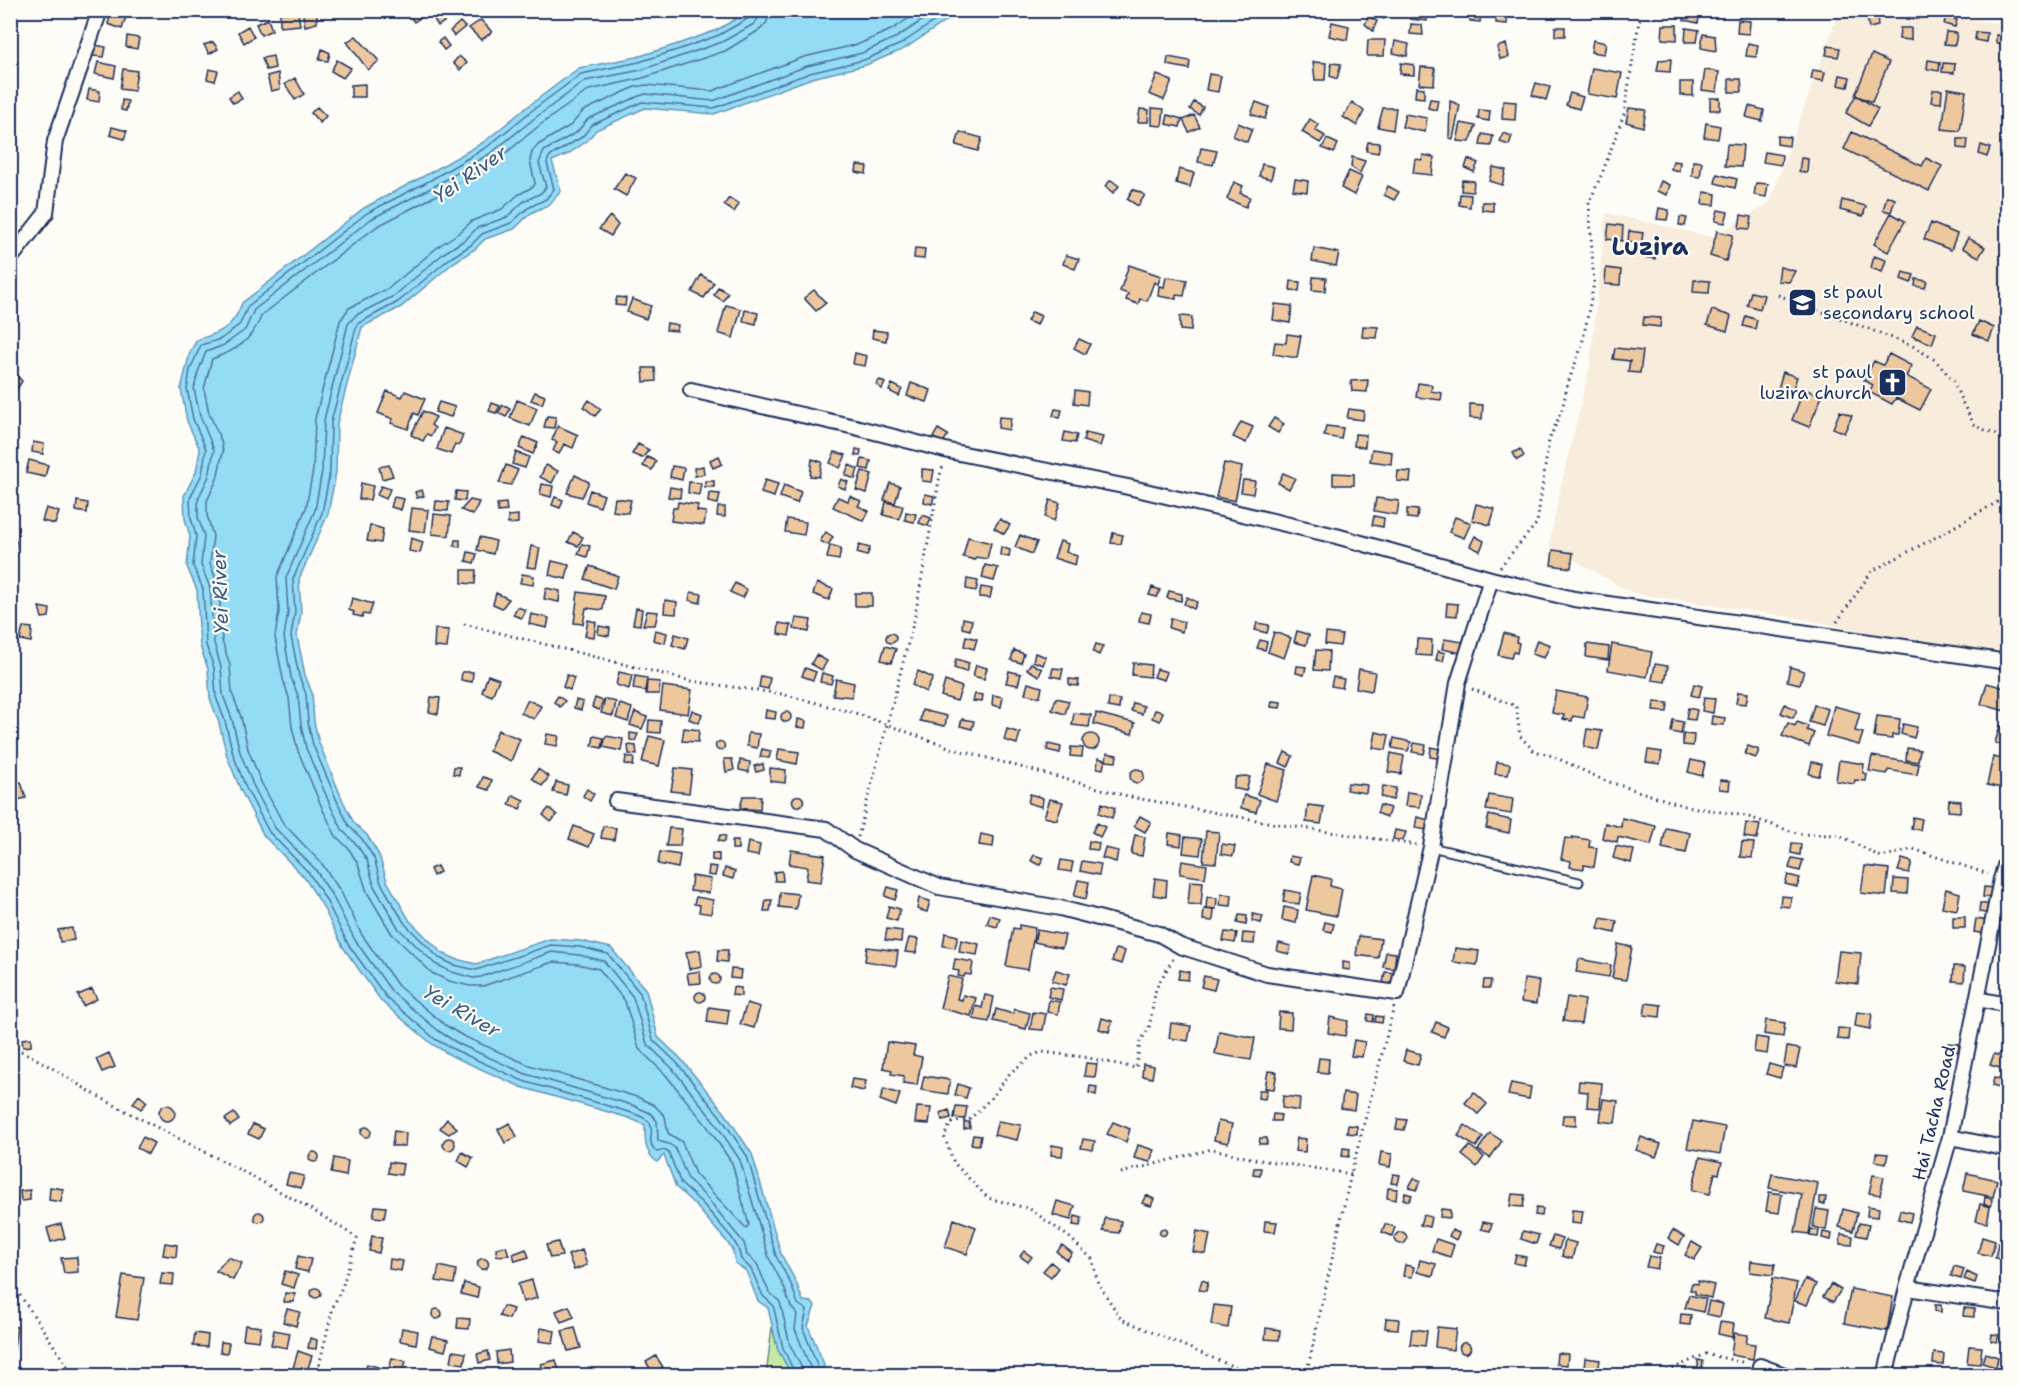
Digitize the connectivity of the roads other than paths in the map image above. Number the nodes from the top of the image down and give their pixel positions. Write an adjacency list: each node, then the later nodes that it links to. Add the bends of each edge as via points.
1 (100, 10): 2 (street, via 55,141 46,213)
2 (10, 259)
3 (691, 390): 4 (street, via 949,451 1128,487)
4 (1491, 579): 5 (street, via 1574,598); 7 (street, via 1458,683)
5 (2007, 662)
6 (616, 801): 7 (street, via 826,829 855,850 939,887 1060,908 1160,934 1180,946 1267,974 1397,993)
7 (1431, 847): 9 (lane)
8 (2007, 857): 10 (street, Hai Tacha Road)
9 (1579, 882)
10 (1977, 999): 11 (street); 12 (street, Hai Tacha Road)
11 (2007, 1005)
12 (1950, 1137): 13 (street); 14 (street, Hai Tacha Road)
13 (2007, 1149)
14 (1907, 1288): 15 (street); 18 (street, Hai Tacha Road)
15 (2007, 1303)
16 (1760, 1366): 17 (street)
17 (1787, 1376)
18 (1885, 1376)

